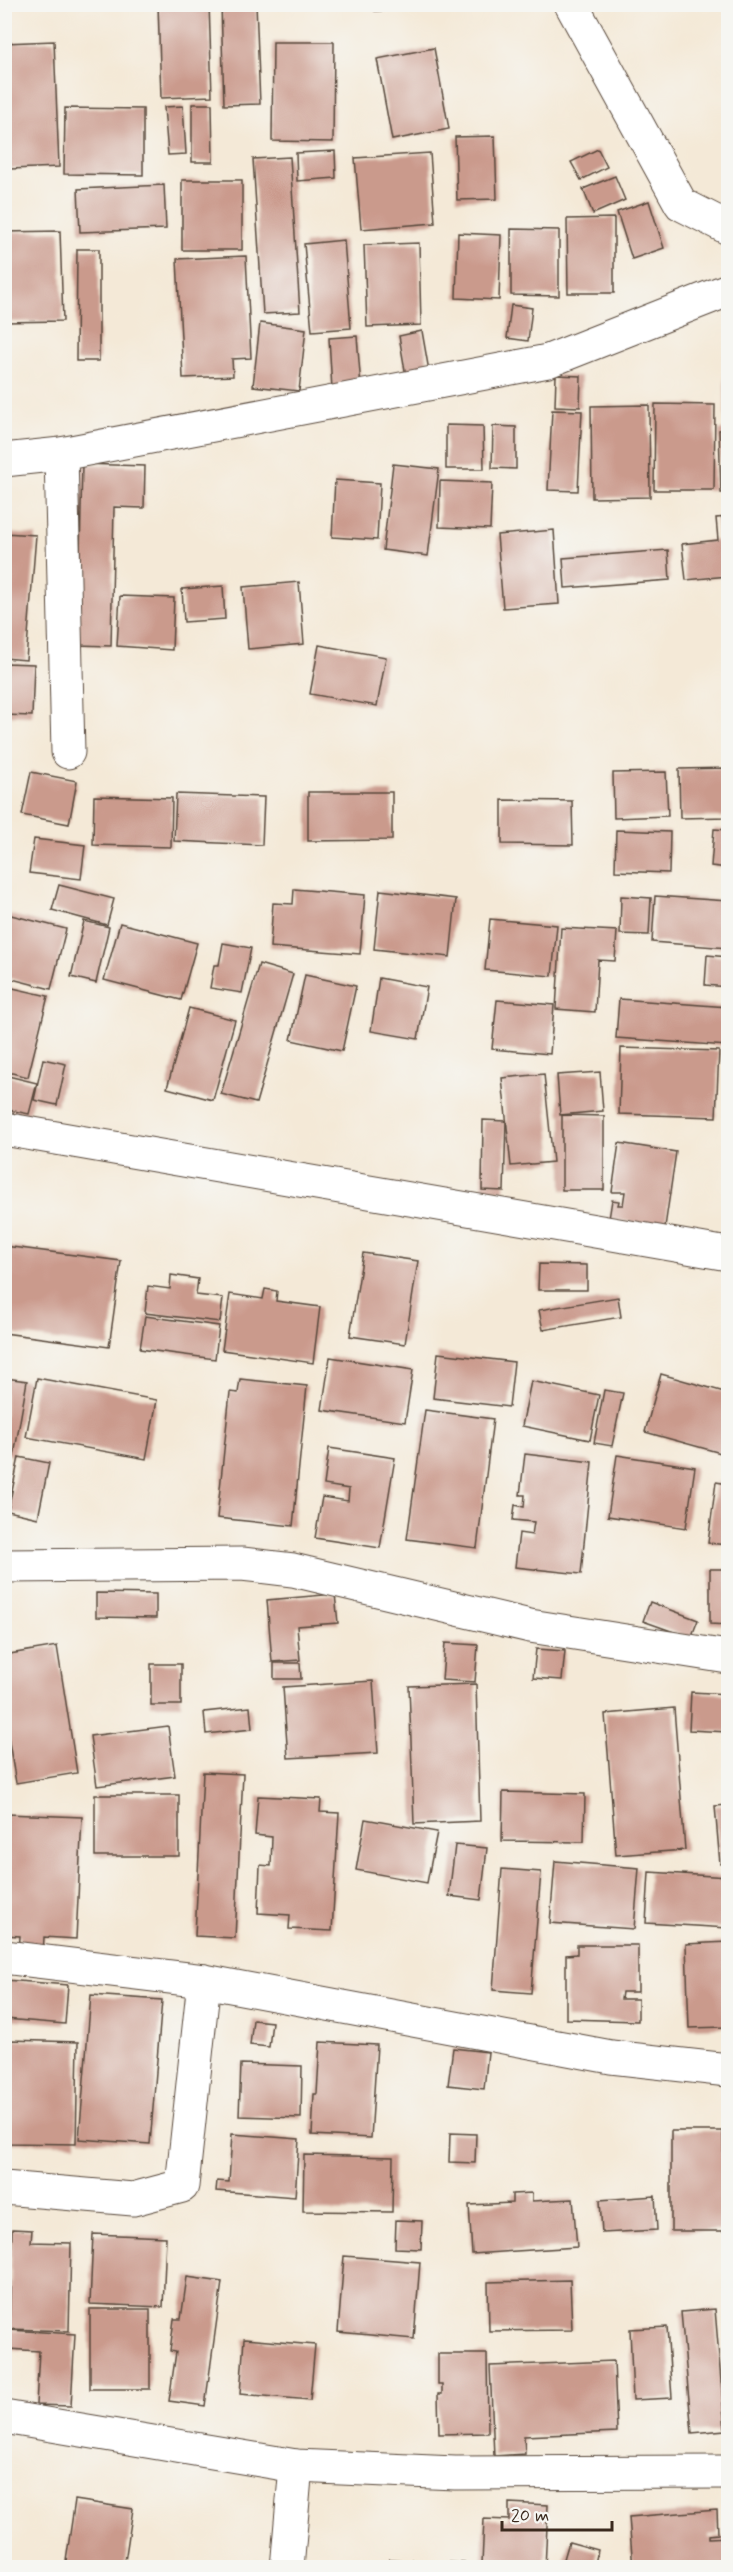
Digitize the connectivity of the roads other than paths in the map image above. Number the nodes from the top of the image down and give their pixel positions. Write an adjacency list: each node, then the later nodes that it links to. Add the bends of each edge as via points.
1 (571, 4): 2 (street, via 681,204)
2 (729, 228)
3 (729, 291): 4 (street, via 548,361)
4 (61, 454): 5 (street); 6 (street)
5 (4, 460)
6 (68, 752)
7 (4, 1129): 8 (street)
8 (729, 1254)
9 (4, 1566): 10 (street, via 252,1565 293,1570 530,1626)
10 (729, 1657)
11 (4, 1957): 12 (street)
12 (204, 1981): 13 (street, via 612,2057); 14 (street, via 182,2186 133,2199)
13 (729, 2070)
14 (4, 2188)
15 (4, 2417): 16 (street)
16 (296, 2466): 17 (street, via 455,2473); 18 (street)
17 (729, 2472)
18 (287, 2568)

